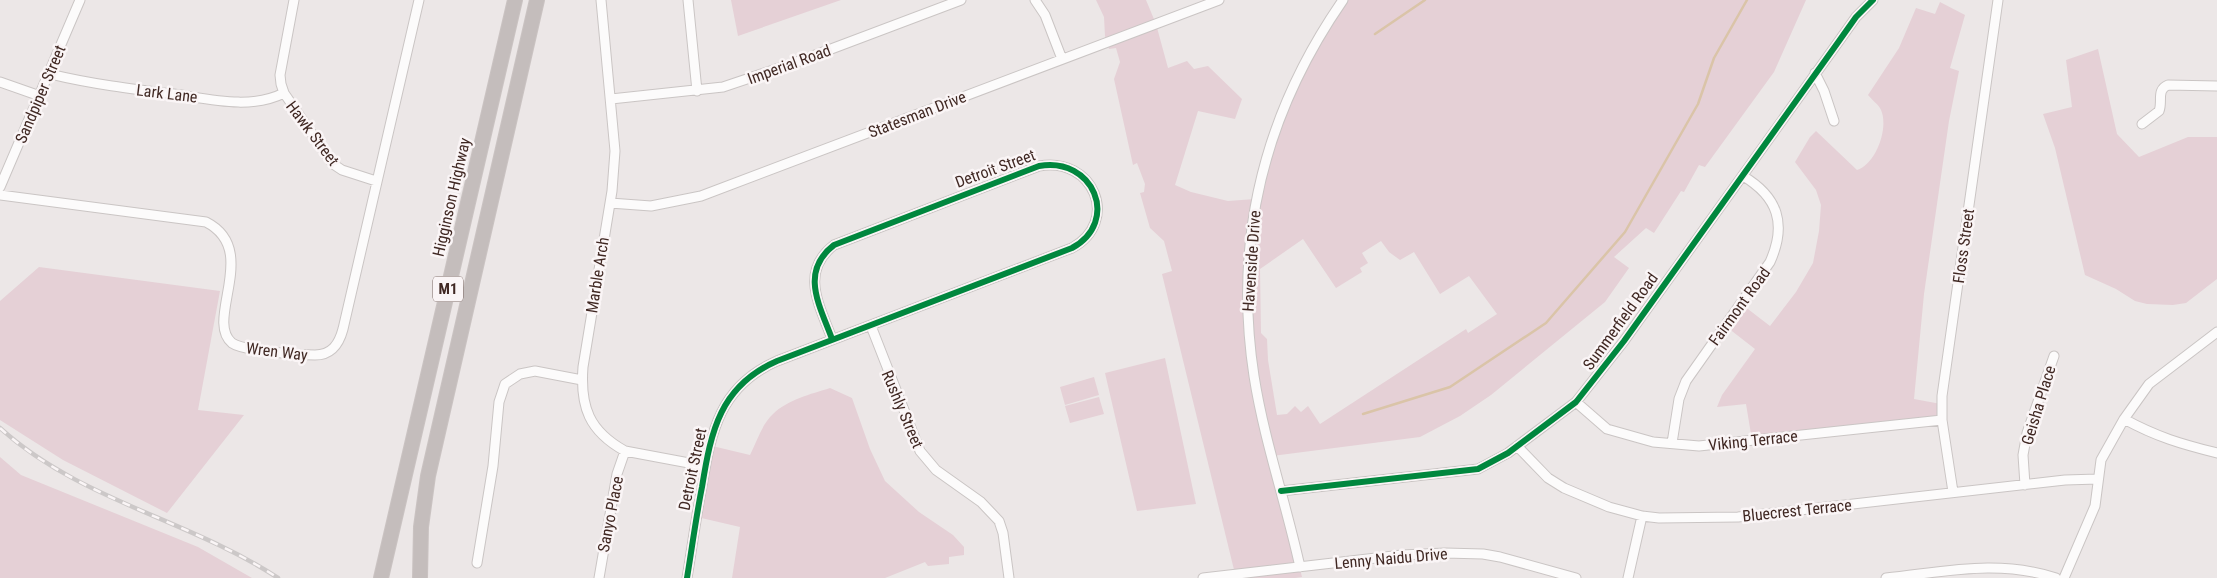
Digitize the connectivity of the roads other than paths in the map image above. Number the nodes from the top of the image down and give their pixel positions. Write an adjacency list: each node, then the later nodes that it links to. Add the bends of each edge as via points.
1 (80, 0): 16 (street, Sandpiper Street)
2 (294, 0): 21 (street, Hawk Street, via 280,75)
3 (418, 0): 27 (street, Wren Way)
4 (515, 0): 53 (highway, Higginson Highway / M1)
5 (537, 0): 52 (highway, M1, via 428,476 421,527)
6 (601, 0): 23 (street, Marble Arch)
7 (688, 0): 20 (street)
8 (961, 0): 20 (street, Imperial Road, via 734,83)
9 (1035, 0): 15 (street, via 1045,15)
10 (1219, 0): 14 (street, Statesman Drive)
11 (1343, 0): 46 (street, Havenside Drive, via 1308,54 1280,113 1254,208 1247,310 1258,395)
12 (1874, 0): 17 (street, Summerfield Road, via 1856,17)
13 (1998, 0): 38 (street, Floss Street, via 1943,386)
14 (1195, 4): 15 (street, Statesman Drive)
15 (1062, 60): 30 (street, Statesman Drive, via 700,196 651,206)
16 (50, 74): 21 (street, Lark Lane, via 89,84 237,102 262,100); 22 (street, Sandpiper Street)
17 (1815, 74): 24 (street); 26 (street, Summerfield Road)
18 (0, 82): 22 (street)
19 (2217, 86): 25 (street, via 2164,87 2160,91 2159,111)
20 (697, 91): 23 (street, Imperial Road)
21 (284, 93): 27 (street, Hawk Street, via 333,164)
22 (40, 96): 28 (street, Sandpiper Street)
23 (611, 99): 30 (street, Marble Arch, via 615,151)
24 (1834, 121)
25 (2142, 124)
26 (1743, 176): 36 (street, Summerfield Road); 39 (street, Fairmont Road, via 1762,190 1775,207 1778,240 1770,262 1686,381 1678,399)
27 (376, 180): 29 (street, Wren Way, via 341,336 336,346 319,355 251,349 230,341 225,317 230,248 220,232 206,222)
28 (0, 187)
29 (0, 195)
30 (610, 203): 35 (street, Marble Arch)
31 (870, 326): 33 (street, Detroit Street); 33 (street, Detroit Street, via 1077,246 1089,234 1095,220 1097,207 1092,186 1074,170 1057,165 1039,166 834,245 821,257 814,279); 56 (street, Rushly Street, via 920,451 936,470 981,502 997,518 1003,533)
32 (2217, 332): 37 (street, via 2149,384)
33 (832, 340): 43 (street, Detroit Street, via 766,366 740,386 714,426)
34 (2054, 356): 45 (street, Geisha Place, via 2026,433)
35 (582, 380): 41 (street, Marble Arch, via 584,402 591,420 602,436); 49 (street, via 535,371 520,374 505,384 498,402 493,466)
36 (1576, 402): 39 (street, Viking Terrace, via 1607,429); 40 (street, Summerfield Road)
37 (2124, 419): 42 (street, via 2171,442); 44 (street, via 2104,454)
38 (1942, 420): 39 (street, Viking Terrace, via 1699,446); 47 (street, Floss Street)
39 (1672, 443)
40 (1517, 446): 46 (street, Summerfield Road, via 1478,469); 48 (street, Bluecrest Terrace, via 1555,483 1594,502)
41 (625, 451): 43 (street, Marble Arch); 54 (street, Sanyo Place)
42 (2217, 453)
43 (705, 466): 55 (street, Detroit Street)
44 (2098, 479): 45 (street, Bluecrest Terrace); 62 (street, via 2096,506)
45 (2024, 485): 47 (street, Bluecrest Terrace)
46 (1281, 491): 50 (street, Havenside Drive)
47 (1953, 492): 48 (street, Bluecrest Terrace, via 1714,518)
48 (1642, 516): 59 (street)
49 (477, 563)
50 (1300, 567): 51 (street, Lenny Naidu Drive, via 1402,555 1459,553 1500,557); 57 (street, Lenny Naidu Drive)
51 (1561, 576): 58 (street, Lenny Naidu Drive)
52 (420, 577)
53 (381, 578)
54 (599, 578)
55 (687, 578)
56 (1009, 578)
57 (1203, 578)
58 (1576, 578)
59 (1628, 578)
60 (1886, 578): 61 (street, via 1986,567 2024,569)
61 (2056, 578)
62 (2064, 578)

